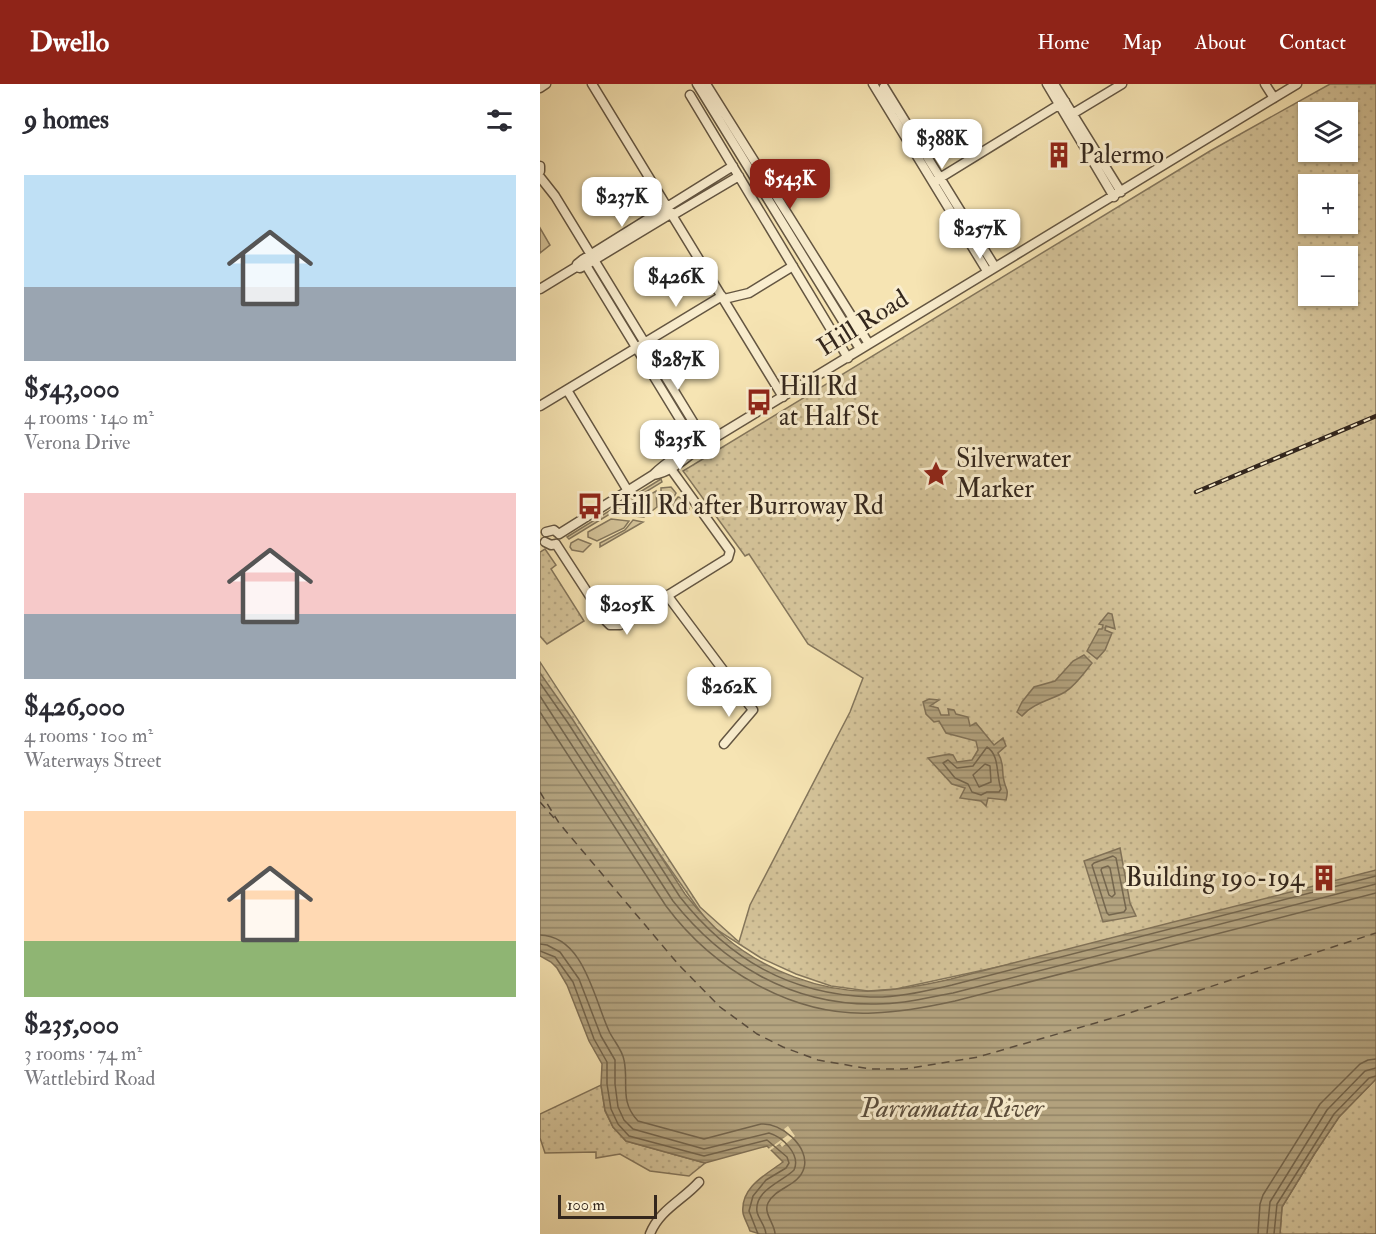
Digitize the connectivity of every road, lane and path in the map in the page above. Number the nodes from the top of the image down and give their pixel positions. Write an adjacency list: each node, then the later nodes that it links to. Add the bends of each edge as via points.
1 (546, 84): 11 (street)
2 (592, 84): 23 (street)
3 (1047, 84): 14 (street)
4 (1054, 84): 14 (street)
5 (1122, 84): 15 (street)
6 (1265, 84): 13 (street)
7 (1274, 84): 13 (street)
8 (1297, 84): 13 (street, Hill Road)
9 (702, 85): 24 (street)
10 (881, 85): 21 (street)
11 (540, 88)
12 (690, 95): 17 (street)
13 (1277, 96): 22 (street, Hill Road)
14 (1062, 103): 15 (street); 21 (street)
15 (1070, 116): 22 (street)
16 (540, 166): 18 (street)
17 (733, 166): 19 (street); 23 (street)
18 (540, 171)
19 (739, 176): 23 (street); 26 (street)
20 (540, 177): 25 (street, via 555,196)
21 (936, 180): 27 (street)
22 (1118, 194): 27 (street, Hill Road)
23 (671, 212): 25 (street); 29 (street)
24 (809, 256): 30 (street); 32 (street)
25 (588, 260): 28 (street); 31 (street)
26 (793, 266): 29 (street, via 749,293); 33 (street)
27 (991, 269): 30 (street, Hill Road)
28 (540, 289)
29 (723, 298): 31 (street); 35 (street)
30 (869, 344): 32 (street, Hill Road)
31 (640, 345): 34 (street); 37 (street); 38 (street)
32 (861, 349): 33 (street, Hill Road)
33 (848, 358): 35 (street, Hill Road)
34 (567, 390): 36 (street); 41 (street)
35 (783, 397): 37 (street, Hill Road)
36 (540, 406)
37 (706, 443): 38 (street, Hill Road)
38 (698, 449): 39 (street, Hill Road); 40 (street, Hill Road)
39 (671, 469): 40 (street, Hill Road); 47 (street, via 730,551 728,558)
40 (652, 475): 41 (street, Hill Road)
41 (628, 491): 44 (street, Hill Road)
42 (540, 524): 43 (street)
43 (546, 532): 44 (street); 45 (street)
44 (559, 534): 46 (street)
45 (542, 543): 46 (street)
46 (556, 544): 47 (street, via 610,625 620,625)
47 (667, 596): 48 (street, via 753,710)
48 (724, 744)
49 (699, 1182): 50 (street, via 658,1218)
50 (651, 1234)

